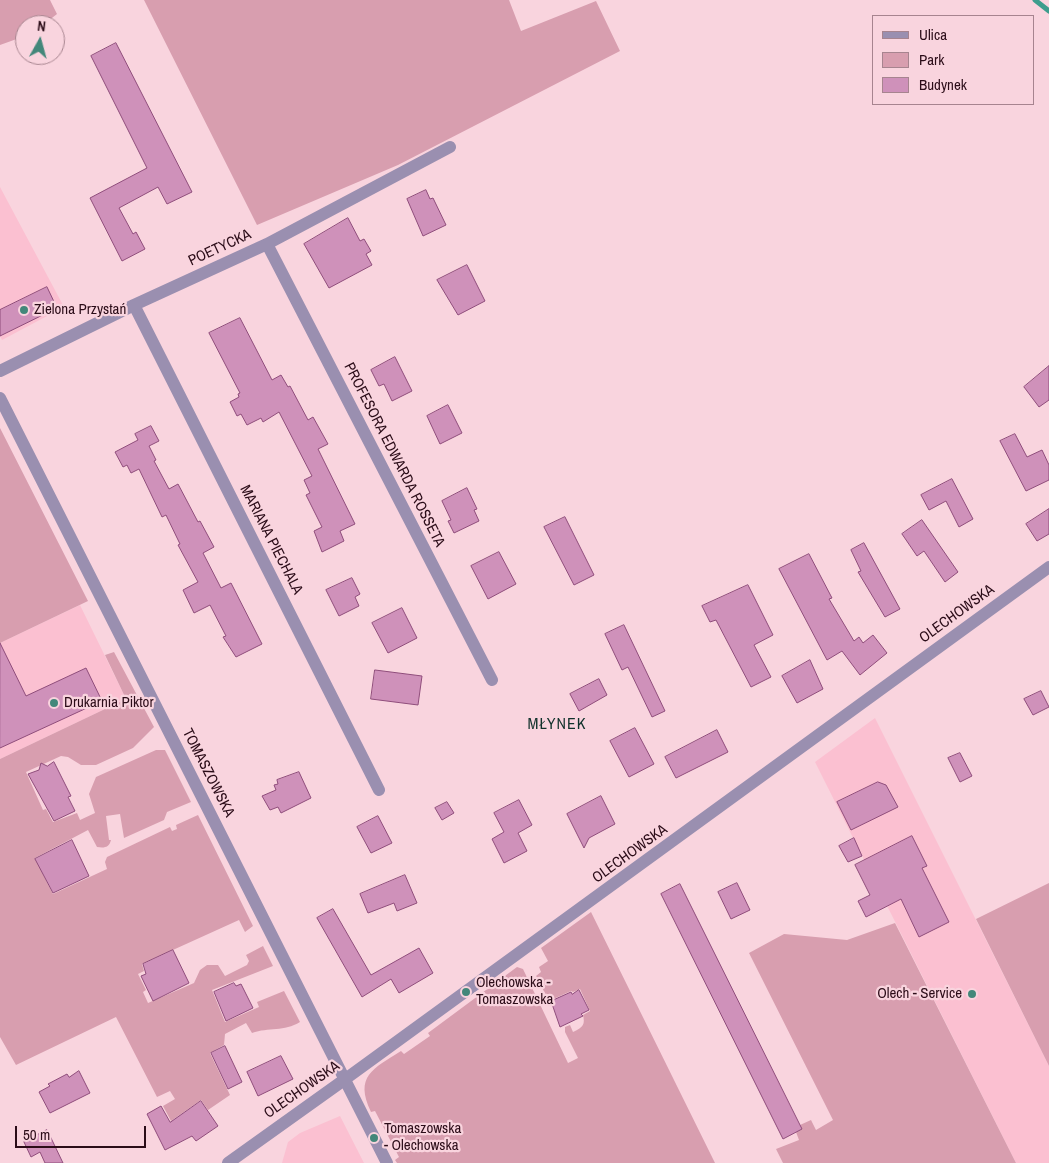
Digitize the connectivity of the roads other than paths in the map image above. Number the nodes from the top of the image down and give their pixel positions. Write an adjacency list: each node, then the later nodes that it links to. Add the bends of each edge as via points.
1 (450, 147): 2 (street, POETYCKA)
2 (267, 244): 3 (street, POETYCKA); 7 (street, PROFESORA EDWARDA ROSSETA)
3 (134, 305): 4 (street, POETYCKA); 8 (street, MARIANA PIECHALA)
4 (0, 372)
5 (0, 398): 9 (street, TOMASZOWSKA)
6 (1049, 567): 9 (street, OLECHOWSKA)
7 (492, 680)
8 (379, 790)
9 (344, 1080): 10 (street, OLECHOWSKA); 11 (street, TOMASZOWSKA)
10 (228, 1163)
11 (386, 1163)

